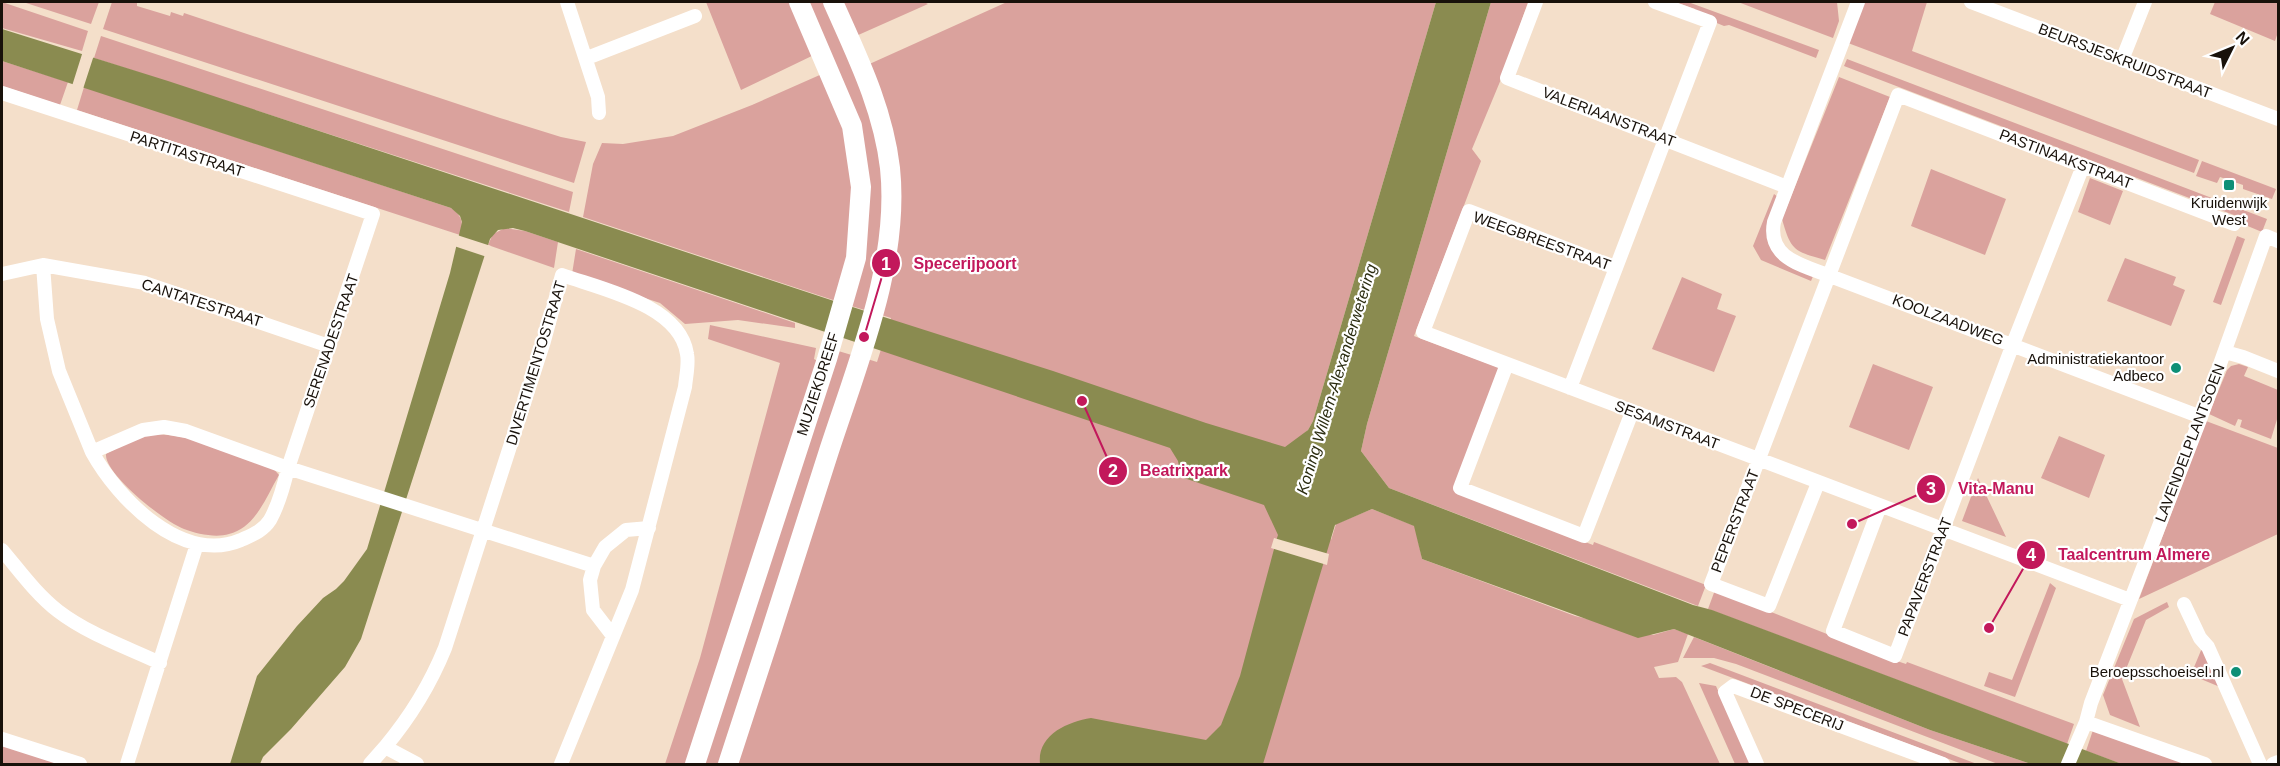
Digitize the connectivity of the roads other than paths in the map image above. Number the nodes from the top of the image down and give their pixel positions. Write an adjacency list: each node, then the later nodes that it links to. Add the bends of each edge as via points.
1 (567, 2): 10 (street)
2 (799, 2): 57 (main road, MUZIEKDREEF, via 852,126 861,187 856,258)
3 (1536, 2): 15 (street, VALERIAANSTRAAT, via 1507,78)
4 (1655, 2): 15 (street, via 1710,22)
5 (1858, 2): 17 (street, KOOLZAADWEG)
6 (1971, 2): 11 (street, BEURSJESKRUIDSTRAAT)
7 (2145, 2): 11 (street)
8 (836, 8): 58 (main road, MUZIEKDREEF, via 869,84 884,134 891,188 889,243 878,297)
9 (695, 16): 10 (street)
10 (587, 58): 13 (street)
11 (2122, 60): 14 (street, BEURSJESKRUIDSTRAAT)
12 (2, 93): 18 (street, PARTITASTRAAT)
13 (599, 113)
14 (2278, 120)
15 (1665, 139): 17 (street, VALERIAANSTRAAT); 22 (street)
16 (2083, 166): 19 (street, PASTINAAKSTRAAT); 24 (street, PASTINAAKSTRAAT, via 1898,95); 25 (street, PAPAVERSTRAAT)
17 (1787, 187): 24 (street, KOOLZAADWEG, via 1772,232 1777,249)
18 (373, 214): 26 (street, SERENADESTRAAT)
19 (2234, 224)
20 (2272, 239): 27 (street, LAVENDELPLANTSOEN)
21 (43, 265): 23 (street, CANTATESTRAAT); 26 (street, CANTATESTRAAT, via 145,283); 33 (street, SERENADESTRAAT, via 47,319 59,371)
22 (1616, 268): 28 (street, WEEGBREESTRAAT, via 1469,211 1423,332); 30 (street)
23 (2, 274)
24 (1830, 276): 25 (street, KOOLZAADWEG); 34 (street, PEPERSTRAAT)
25 (2013, 344): 32 (street, KOOLZAADWEG); 40 (street, PAPAVERSTRAAT)
26 (329, 345): 35 (street, SERENADESTRAAT)
27 (2225, 352): 29 (street, LAVENDELPLANTSOEN); 32 (street, LAVENDELPLANTSOEN)
28 (1507, 364): 30 (street, SESAMSTRAAT); 31 (street, via 1460,488 1584,536)
29 (2278, 371)
30 (1570, 388): 31 (street, SESAMSTRAAT)
31 (1632, 412): 34 (street, SESAMSTRAAT)
32 (2201, 417): 44 (street, LAVENDELPLANTSOEN)
33 (92, 452): 35 (street, via 143,430 165,427); 41 (street, SERENADESTRAAT, via 123,496 166,532)
34 (1759, 460): 36 (street, SESAMSTRAAT); 36 (street, PEPERSTRAAT, via 1711,584 1769,606)
35 (288, 468): 39 (street); 41 (street, SERENADESTRAAT, via 270,520 257,533 216,547)
36 (1818, 483): 37 (street, SESAMSTRAAT)
37 (1880, 506): 40 (street, SESAMSTRAAT); 40 (street, PAPAVERSTRAAT, via 1833,632 1895,656)
38 (649, 528): 39 (street, DIVERTIMENTOSTRAAT, via 685,387 687,354 681,337 652,307 562,275); 43 (street, via 626,530 605,547); 46 (street, DIVERTIMENTOSTRAAT, via 632,590)
39 (484, 530): 43 (street); 50 (street, DIVERTIMENTOSTRAAT, via 432,680)
40 (1943, 530): 44 (street, SESAMSTRAAT)
41 (197, 544): 47 (street)
42 (2, 550): 47 (street, via 58,610 92,632)
43 (594, 566): 46 (street, via 590,580 593,610)
44 (2130, 600): 48 (street, LAVENDELPLANTSOEN)
45 (2184, 604): 63 (street, via 2208,646)
46 (613, 636): 56 (street, DIVERTIMENTOSTRAAT)
47 (160, 663): 53 (street)
48 (2086, 722): 61 (street, LAVENDELPLANTSOEN); 62 (street)
49 (2, 739): 52 (street)
50 (385, 747): 54 (street, DIVERTIMENTOSTRAAT); 55 (street)
51 (2278, 762): 64 (street)
52 (80, 765)
53 (127, 765)
54 (370, 765)
55 (417, 765)
56 (561, 765)
57 (695, 765)
58 (729, 765)
59 (1757, 765): 60 (street, DE SPECERIJ, via 1725,692 1733,686)
60 (1943, 765)
61 (2068, 765)
62 (2205, 765)
63 (2260, 765)
64 (2273, 765)

